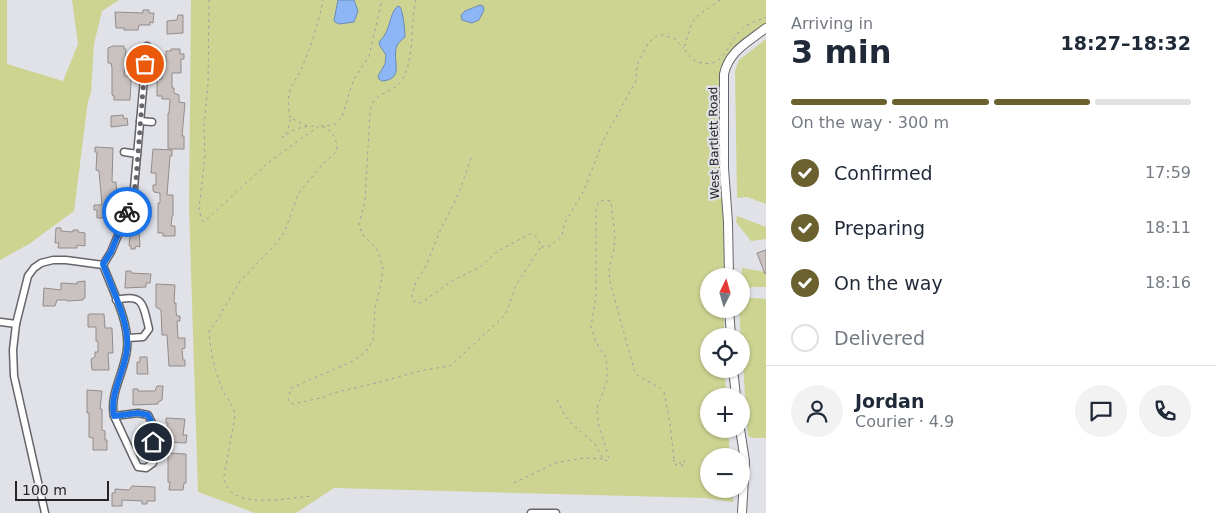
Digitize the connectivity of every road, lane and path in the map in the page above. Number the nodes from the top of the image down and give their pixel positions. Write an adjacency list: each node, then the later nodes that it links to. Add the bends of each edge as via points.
1 (209, 0): 14 (path, via 202,221 269,162)
2 (323, 0): 10 (path, via 306,58 288,93)
3 (382, 0): 14 (path, via 369,56 354,81 342,117 334,125)
4 (416, 0): 20 (path, via 409,57 403,77 393,89 378,96 370,111 365,202 359,223 362,234 377,249 383,268 373,340 366,352 353,361 291,388 288,400 298,404 333,392 450,366 503,317 516,285)
5 (720, 0): 9 (path, via 696,17)
6 (766, 17): 9 (path, via 744,27 719,60 712,63 696,61)
7 (766, 28): 22 (street, West Bartlett Road, via 737,50 726,64 724,74)
8 (147, 46): 11 (street)
9 (684, 48): 20 (path, via 675,39 664,35 649,42 637,65 636,81 604,138 583,192 564,224 562,236 550,246)
10 (290, 119): 13 (path); 13 (path, via 282,137)
11 (140, 121): 12 (street); 16 (street)
12 (152, 122)
13 (307, 126): 14 (path)
14 (318, 126): 33 (path, via 334,134 337,151 298,194 285,231 241,280 209,330 220,383 235,417 224,476 228,490 253,501)
15 (124, 152): 16 (street)
16 (137, 154): 18 (street)
17 (471, 158): 20 (path, via 459,193 416,282 412,300 424,302 450,282 480,267 498,251 530,234 539,240)
18 (133, 199): 19 (street); 21 (street)
19 (141, 204)
20 (541, 247)
21 (103, 264): 23 (street); 25 (street, via 66,260 41,263 28,276)
22 (729, 268)
23 (116, 300): 26 (street); 26 (street, via 131,297 143,305 148,332 143,337)
24 (1, 322): 25 (street)
25 (16, 324): 34 (street, via 14,376)
26 (128, 338): 28 (street, via 126,360 115,395)
27 (557, 400): 30 (path, via 564,414 595,444)
28 (114, 416): 28 (street, via 136,463 142,468 148,467 153,463 150,417 138,413)
29 (741, 438): 38 (street, via 745,461)
30 (603, 459): 31 (path, via 609,459 597,408 606,381 607,364 591,327 596,295 596,219 599,202 604,200 611,201 615,235 609,270 616,306 635,373 660,388 666,397); 32 (path, via 584,458 555,463)
31 (674, 460): 31 (path, via 676,465 685,464 683,460 681,463)
32 (514, 483)
33 (312, 496)
34 (45, 513)
35 (531, 513): 36 (street)
36 (545, 513): 37 (street)
37 (556, 513)
38 (742, 513)

